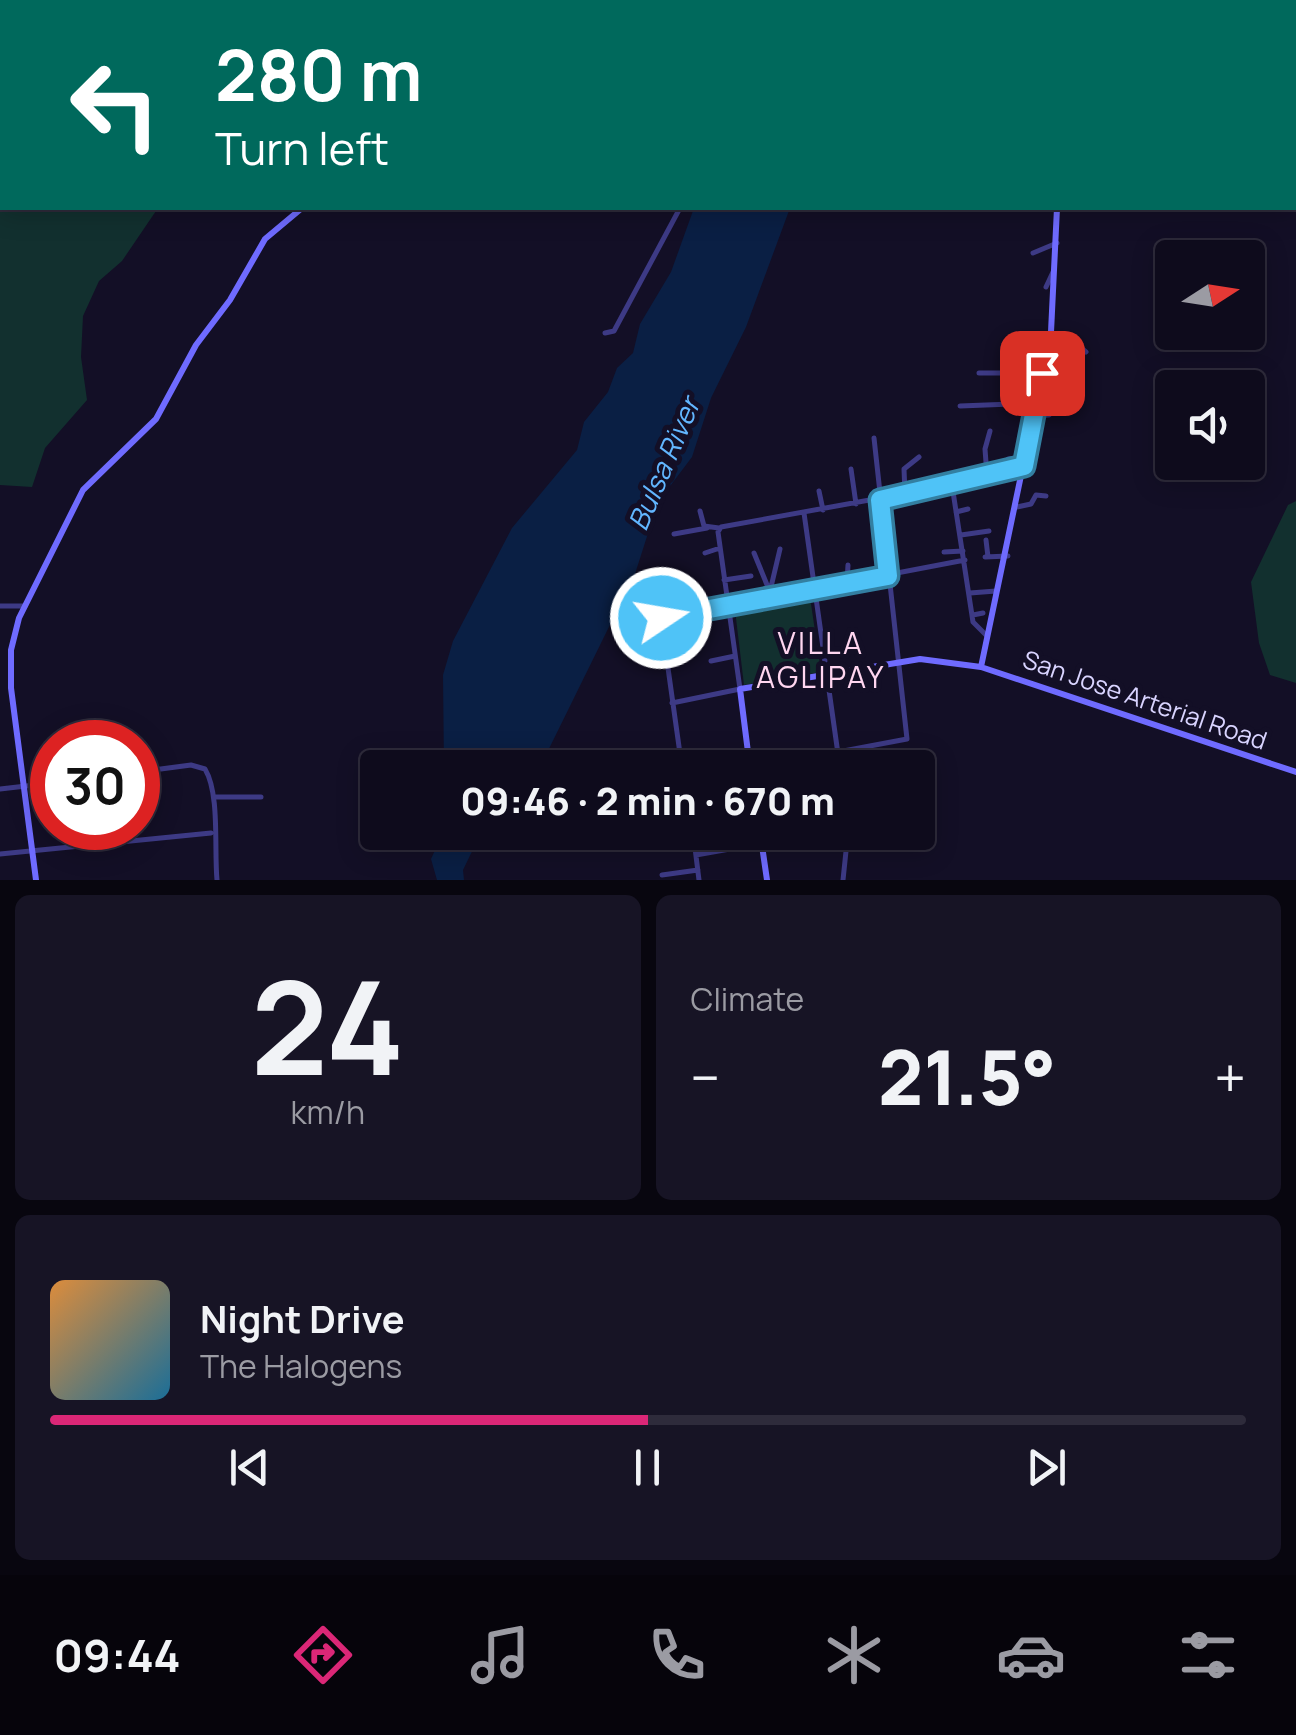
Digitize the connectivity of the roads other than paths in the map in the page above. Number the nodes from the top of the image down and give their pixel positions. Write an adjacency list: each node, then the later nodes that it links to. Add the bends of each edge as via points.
1 (300, 210): 64 (main road, via 265,239 156,419 83,490)
2 (679, 210): 8 (street, via 614,331)
3 (1057, 210): 4 (main road)
4 (1057, 243): 5 (street); 6 (main road)
5 (1032, 253)
6 (1057, 266): 7 (street); 10 (main road)
7 (1046, 287)
8 (604, 333)
9 (1016, 350): 10 (street)
10 (1048, 351): 11 (street); 13 (main road)
11 (1086, 352)
12 (979, 373): 13 (street)
13 (1042, 373): 15 (main road)
14 (1066, 398): 17 (street, via 1048,415)
15 (1036, 404): 16 (street); 17 (main road)
16 (960, 406)
17 (1034, 416): 22 (main road)
18 (990, 430): 24 (street)
19 (874, 438): 31 (street)
20 (919, 457): 29 (street, via 904,469)
21 (1008, 459): 22 (street)
22 (1025, 461): 24 (street); 33 (main road)
23 (851, 470): 32 (street)
24 (987, 476): 26 (street)
25 (942, 479): 27 (street)
26 (952, 485): 27 (street); 37 (street)
27 (942, 487): 29 (street)
28 (819, 491): 35 (street)
29 (905, 494): 31 (street)
30 (1046, 496): 33 (street)
31 (880, 500): 32 (street); 55 (street)
32 (856, 504): 35 (street)
33 (1018, 507): 51 (main road)
34 (968, 509): 37 (street)
35 (823, 510): 38 (street)
36 (700, 512): 39 (street)
37 (956, 512): 43 (street)
38 (804, 514): 40 (street); 59 (street)
39 (707, 528): 40 (street); 42 (street)
40 (719, 528): 45 (street)
41 (989, 531): 43 (street)
42 (674, 534)
43 (961, 536): 50 (street)
44 (986, 540): 51 (street, via 987,557)
45 (720, 548): 48 (street); 56 (street)
46 (780, 549): 60 (street)
47 (944, 552): 50 (street)
48 (705, 553)
49 (754, 553): 60 (street)
50 (964, 556): 52 (street); 55 (street); 61 (street)
51 (1008, 556): 58 (main road)
52 (976, 557)
53 (848, 565): 57 (street)
54 (751, 576): 56 (street)
55 (888, 576): 57 (street); 73 (street)
56 (724, 580): 62 (street)
57 (847, 583): 59 (street)
58 (1001, 585): 61 (street, via 992,593); 68 (main road)
59 (815, 589): 60 (street); 75 (street)
60 (771, 593): 62 (street)
61 (970, 593): 66 (street)
62 (728, 605): 70 (street, via 661,618); 71 (street)
63 (2, 606): 64 (street); 67 (street)
64 (25, 606): 67 (main road)
65 (984, 614): 66 (street)
66 (972, 615): 68 (street)
67 (19, 618): 87 (main road, via 10,674)
68 (989, 638): 74 (main road)
69 (688, 646): 70 (street)
70 (664, 652): 77 (street)
71 (735, 656): 72 (street); 78 (street)
72 (710, 661)
73 (899, 662): 74 (main road, San Jose Arterial Road, via 938,658); 75 (main road, San Jose Arterial Road); 83 (street, via 907,739)
74 (982, 667): 85 (main road, San Jose Arterial Road)
75 (827, 676): 78 (main road, San Jose Arterial Road); 82 (street)
76 (679, 686): 77 (street)
77 (670, 688): 79 (street)
78 (740, 689): 79 (street); 81 (main road)
79 (672, 703): 80 (street)
80 (679, 750)
81 (748, 750)
82 (837, 750)
83 (848, 750)
84 (160, 770): 90 (street, via 200,765)
85 (1296, 772)
86 (30, 785): 87 (street)
87 (24, 786): 88 (street); 96 (main road)
88 (0, 788)
89 (261, 796): 90 (street)
90 (214, 797): 91 (street)
91 (211, 833): 96 (street); 102 (street)
92 (695, 850): 98 (street)
93 (721, 850): 98 (street)
94 (763, 850): 104 (main road)
95 (846, 850): 105 (street)
96 (32, 851): 97 (street); 101 (main road)
97 (0, 854)
98 (696, 855): 99 (street)
99 (698, 870): 100 (street); 103 (street)
100 (662, 875)
101 (36, 880)
102 (218, 880)
103 (699, 880)
104 (768, 880)
105 (843, 880)

